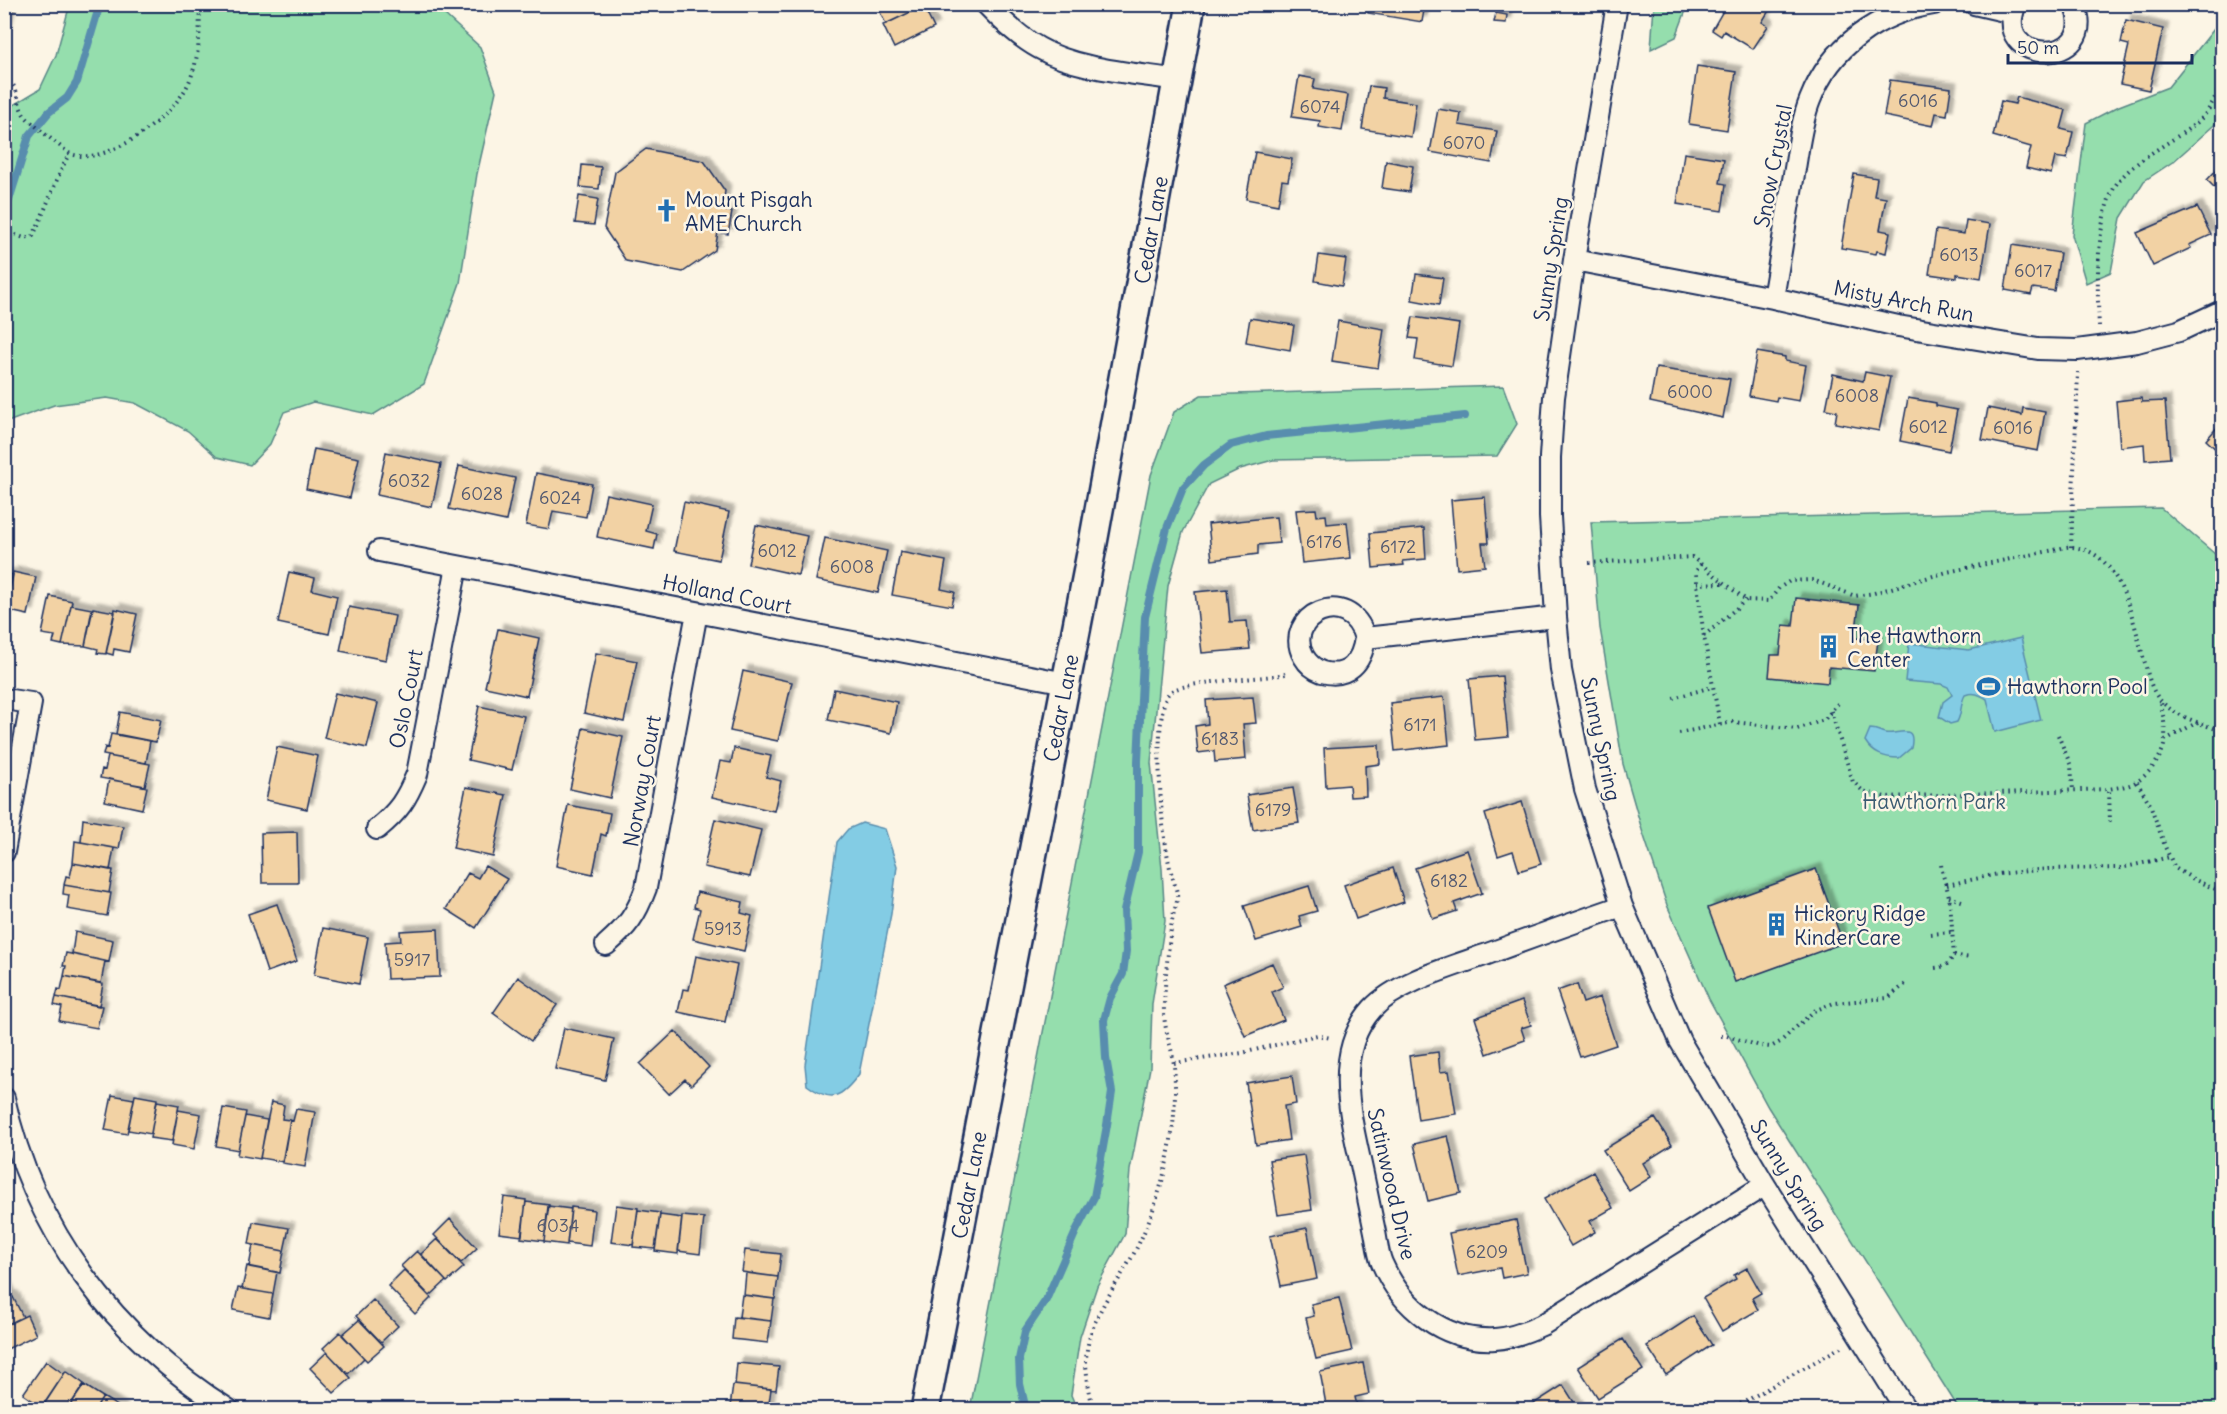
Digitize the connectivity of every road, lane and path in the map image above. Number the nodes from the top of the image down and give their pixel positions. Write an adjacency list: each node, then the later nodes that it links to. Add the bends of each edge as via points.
1 (199, 4): 12 (path, via 195,65 185,90 147,130 122,146 99,155)
2 (986, 4): 10 (street, via 1041,50 1102,68)
3 (1191, 4): 10 (main road, Cedar Lane)
4 (1617, 4): 14 (street, Sunny Spring)
5 (1934, 4): 15 (street, Snow Crystal, via 1887,17 1857,35 1820,78 1809,101 1801,134)
6 (1974, 4): 8 (street)
7 (2074, 4): 8 (street, via 2077,31 2069,44 2044,53 2029,49 2019,40 2013,29)
8 (2015, 9)
9 (4, 78): 12 (path, via 17,89 25,117)
10 (1178, 80): 32 (main road, Cedar Lane)
11 (2223, 82): 17 (path, via 2210,108 2196,124 2122,176 2110,195 2102,228 2097,284)
12 (69, 154): 13 (path, via 33,236 24,238)
13 (4, 231)
14 (1574, 260): 15 (street, Misty Arch Run); 28 (street, Sunny Spring, via 1554,397 1550,457)
15 (1773, 298): 18 (street, Misty Arch Run, via 1973,340)
16 (2223, 311): 17 (street, Misty Arch Run, via 2179,331)
17 (2100, 348): 18 (street, Misty Arch Run)
18 (2077, 350): 19 (path)
19 (2071, 547): 26 (path, via 1947,572 1856,596 1813,580 1790,581 1768,601); 37 (path, via 2098,556 2113,571 2130,610 2150,681)
20 (379, 551): 23 (street, Holland Court)
21 (1589, 563): 22 (path, via 1686,556)
22 (1701, 564): 24 (path); 25 (path, via 1696,571)
23 (457, 566): 27 (street, Holland Court); 49 (street, Oslo Court, via 417,774 396,813)
24 (1724, 583): 25 (path); 26 (path)
25 (1697, 584): 29 (path)
26 (1746, 600): 29 (path)
27 (697, 612): 32 (street, Holland Court); 60 (street, Norway Court, via 646,888 626,927)
28 (1556, 617): 30 (street); 57 (street, Sunny Spring, via 1561,670 1585,789)
29 (1704, 637): 33 (path)
30 (1365, 638): 31 (street, via 1363,652 1351,668 1331,674); 31 (street, via 1362,626 1344,611 1332,609 1313,614 1301,631 1300,643)
31 (1309, 664): 67 (path, via 1287,674 1184,686 1170,693 1162,707 1163,829 1177,896 1164,1011)
32 (1066, 683): 72 (main road, Cedar Lane)
33 (1712, 687): 34 (path); 40 (path)
34 (1673, 698)
35 (4, 699): 50 (street, via 31,703)
36 (1840, 701): 38 (path)
37 (2161, 701): 39 (path); 44 (path)
38 (1831, 711): 40 (path, via 1824,720 1797,729 1758,723); 47 (path, via 1853,782 1867,793 1885,797)
39 (2198, 722): 41 (path); 44 (path)
40 (1720, 724): 42 (path)
41 (2223, 731)
42 (1679, 733)
43 (2058, 735): 47 (path, via 2071,766)
44 (2165, 740): 45 (path, via 2161,754)
45 (2137, 782): 46 (path); 51 (path, via 2150,804)
46 (2109, 789): 47 (path); 48 (path)
47 (2073, 790)
48 (2110, 823)
49 (377, 829)
50 (4, 852)
51 (2170, 857): 53 (path, via 2121,868 2048,869); 54 (path, via 2175,868)
52 (1941, 864): 53 (path)
53 (1947, 885): 55 (path)
54 (2223, 892)
55 (1949, 897): 56 (path); 58 (path)
56 (1965, 902)
57 (1622, 906): 66 (street, Satinwood Drive, via 1421,978 1372,1009); 69 (street, Sunny Spring, via 1680,1041)
58 (1952, 932): 59 (path); 61 (path)
59 (1931, 934)
60 (606, 945)
61 (1954, 955): 62 (path); 63 (path, via 1943,967)
62 (1970, 958)
63 (1935, 968)
64 (1908, 982): 65 (path, via 1888,998 1834,1003 1814,1011 1771,1047)
65 (1721, 1036)
66 (1353, 1043): 67 (path, via 1317,1035 1242,1053); 69 (street, Satinwood Drive, via 1348,1100 1381,1261 1410,1307 1450,1332 1494,1339 1519,1335 1542,1325)
67 (1174, 1063): 73 (path, via 1171,1137 1155,1205 1140,1242 1090,1336 1086,1360)
68 (4, 1098): 71 (street, via 33,1186 76,1268 122,1322 164,1362)
69 (1765, 1185): 75 (street, Sunny Spring)
70 (1842, 1346): 74 (path)
71 (229, 1410)
72 (925, 1410)
73 (1093, 1410)
74 (1730, 1410)
75 (1906, 1410)

